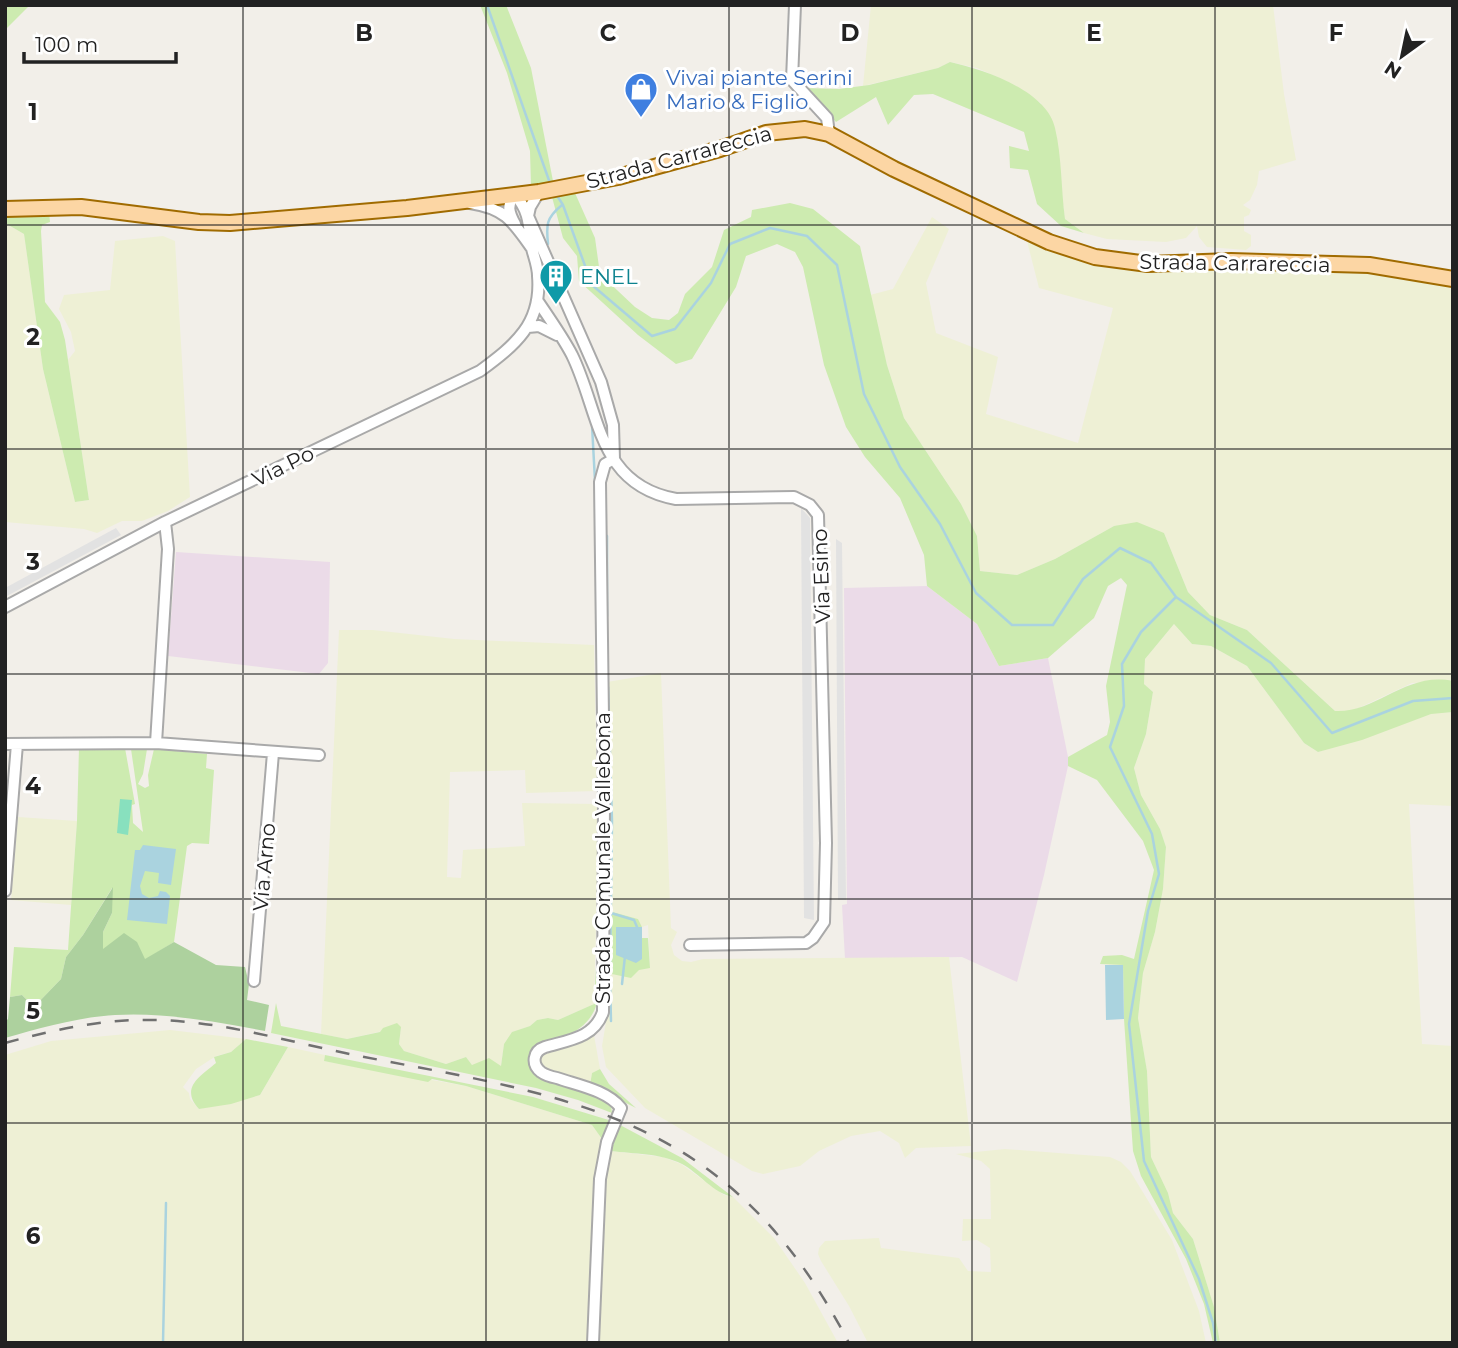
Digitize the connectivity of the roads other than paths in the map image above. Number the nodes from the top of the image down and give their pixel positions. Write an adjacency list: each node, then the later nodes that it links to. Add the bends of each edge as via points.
1 (795, 5): 2 (street, via 792,80 827,118)
2 (829, 134): 3 (main road, Strada Carrareccia, via 779,130 618,177); 10 (main road, Strada Carrareccia, via 1025,232 1095,257 1148,264 1369,265)
3 (540, 191): 4 (main road, Strada Carrareccia); 7 (street)
4 (515, 195): 5 (main road, Strada Carrareccia); 7 (street); 8 (street, via 509,212)
5 (457, 202): 6 (main road, Strada Carrareccia, via 230,223 81,207); 8 (street, via 494,208)
6 (5, 209)
7 (528, 216): 9 (street); 11 (street)
8 (515, 224): 9 (street)
9 (532, 248): 12 (street)
10 (1453, 279)
11 (563, 297): 12 (street, via 548,292); 15 (street, via 601,382 613,425)
12 (537, 300): 13 (street, Via Po); 14 (street, Via Esino)
13 (528, 327): 14 (street, via 545,327); 16 (street, Via Po, via 516,343 480,371)
14 (563, 339): 15 (street, Via Esino, via 583,380 599,433)
15 (614, 459): 24 (street, Via Esino, via 638,485 660,496 794,497 815,509 820,523 824,922 806,943); 26 (street, Strada Comunale Vallebona, via 605,464 600,482 603,1012 591,1032 540,1049 534,1056 541,1072 601,1094 621,1108 607,1142 600,1179)
16 (165, 523): 17 (street, Via Po); 18 (street, via 169,548)
17 (5, 607)
18 (156, 743): 20 (street); 21 (street)
19 (5, 744): 20 (street)
20 (17, 744): 23 (street)
21 (273, 753): 22 (street); 25 (street, Via Arno)
22 (319, 755)
23 (5, 891)
24 (690, 945)
25 (254, 981)
26 (593, 1343)

